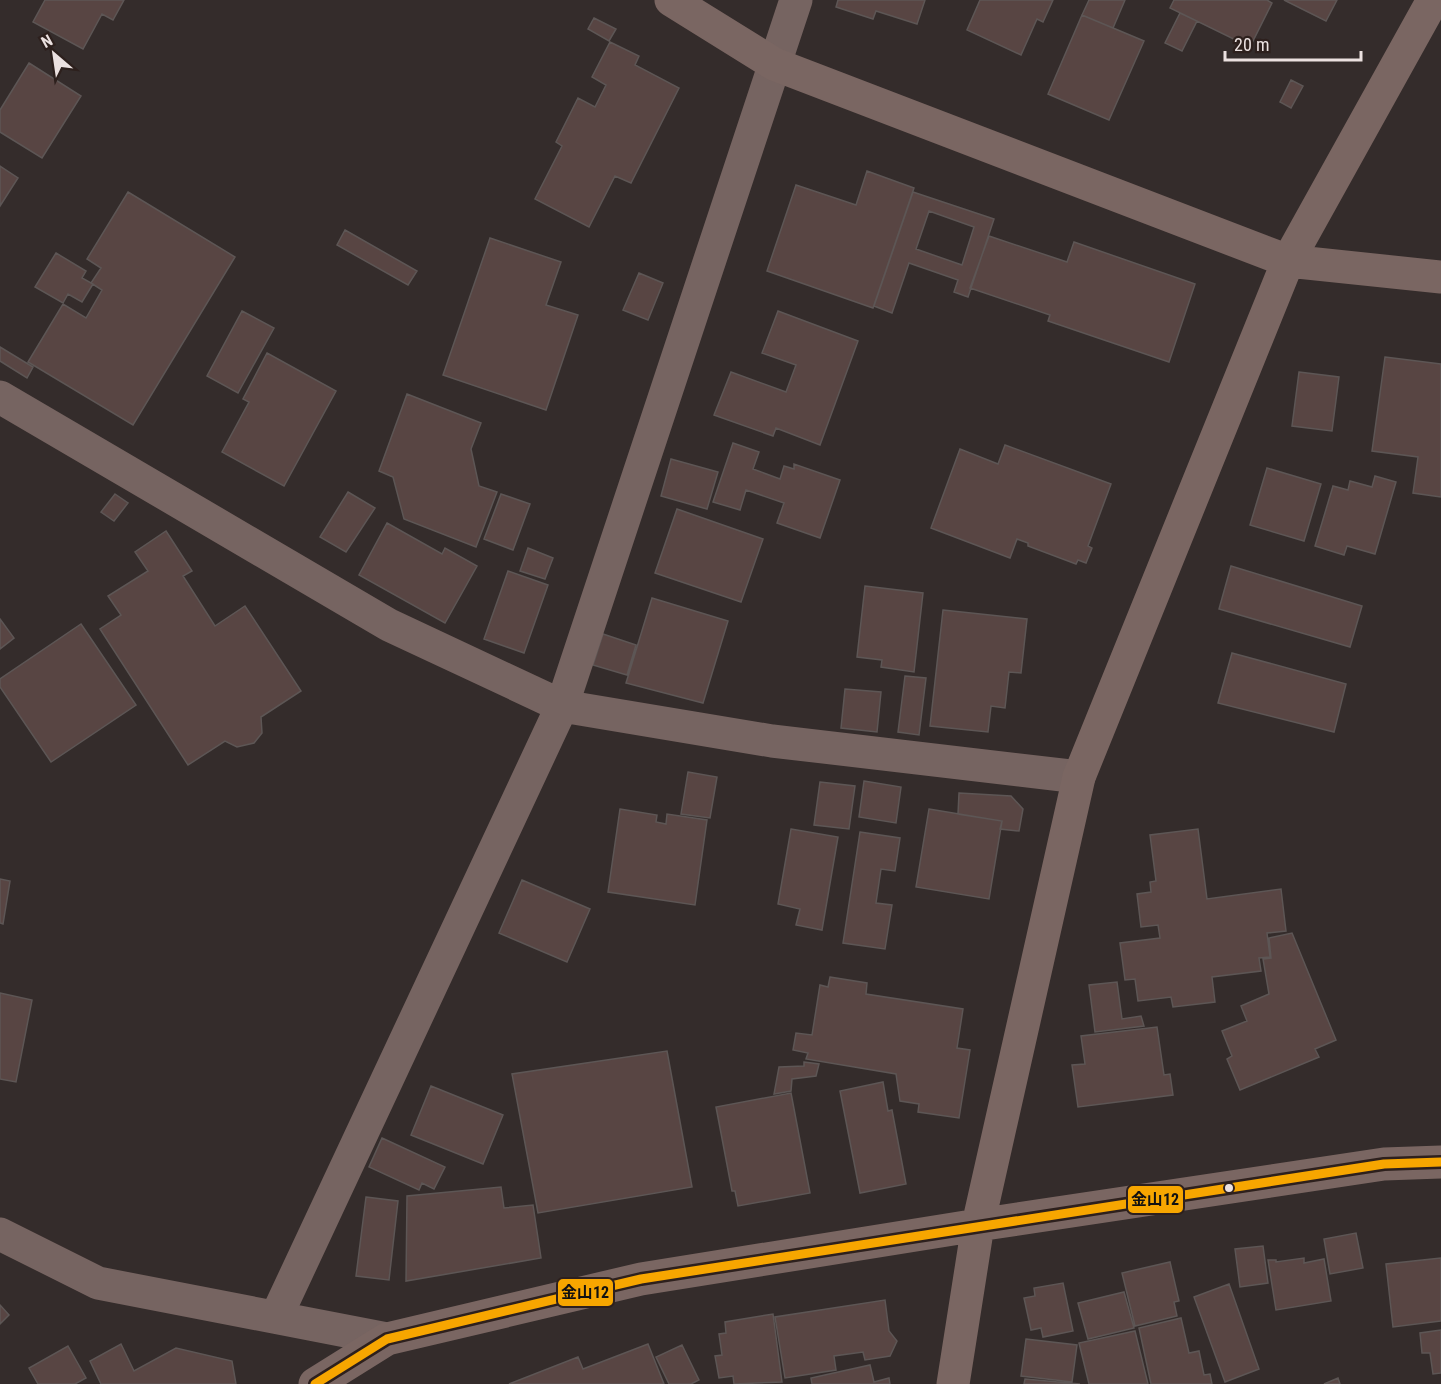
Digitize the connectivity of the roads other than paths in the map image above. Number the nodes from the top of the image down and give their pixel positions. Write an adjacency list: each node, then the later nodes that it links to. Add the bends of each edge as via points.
1 (671, 0): 4 (street)
2 (796, 0): 4 (street)
3 (1433, 0): 5 (street)
4 (774, 64): 5 (street); 8 (street)
5 (1288, 261): 6 (street); 9 (street)
6 (1441, 277)
7 (0, 397): 8 (street, via 389,625)
8 (562, 706): 9 (street, via 772,741); 13 (street)
9 (1078, 777): 11 (street)
10 (1441, 1162): 11 (street, via 1384,1164)
11 (978, 1225): 14 (street, via 641,1279); 16 (street)
12 (0, 1234): 13 (street, via 98,1283)
13 (276, 1317): 14 (street)
14 (387, 1339): 15 (street)
15 (315, 1384)
16 (953, 1384)

